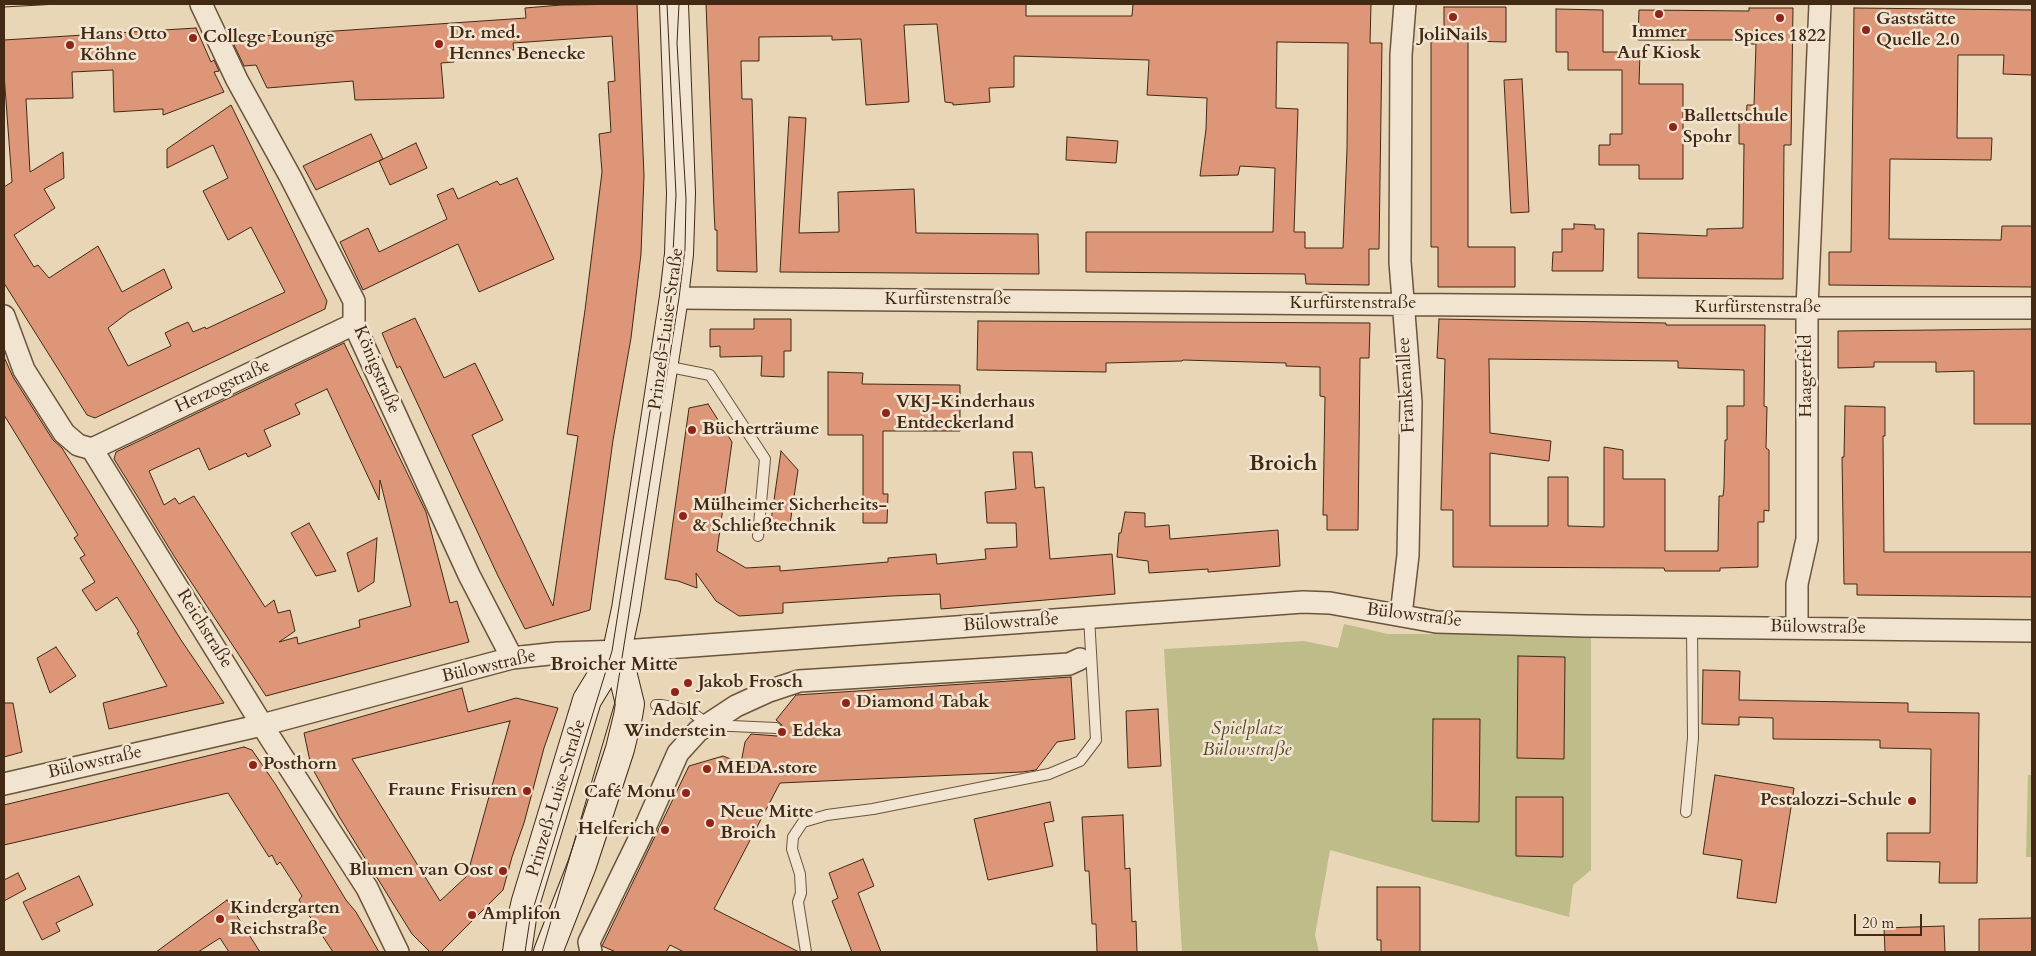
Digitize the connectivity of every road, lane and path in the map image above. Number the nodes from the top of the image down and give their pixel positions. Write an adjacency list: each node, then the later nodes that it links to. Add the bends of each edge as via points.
1 (201, 4): 10 (street, Königstraße, via 237,80 354,301)
2 (674, 4): 5 (main road, Prinzeß-Luise-Straße, via 682,193)
3 (1405, 4): 6 (street, Frankenallee, via 1401,64)
4 (1820, 4): 7 (street, Haagerfeld)
5 (674, 296): 6 (street, Kurfürstenstraße); 11 (main road, Prinzeß-Luise-Straße)
6 (1402, 304): 7 (street, Kurfürstenstraße); 14 (street, Frankenallee, via 1411,402 1408,555)
7 (1807, 308): 8 (street, Kurfürstenstraße); 17 (street, Haagerfeld, via 1807,539 1797,584)
8 (2032, 308)
9 (4, 316): 12 (street, via 24,370 64,433 78,445)
10 (354, 324): 12 (street, Herzogstraße); 20 (street, Königstraße, via 469,576)
11 (664, 366): 13 (lane, via 710,375 765,459); 19 (main road, Prinzeß-Luise-Straße, via 626,608)
12 (92, 449): 23 (street, Reichstraße)
13 (758, 536)
14 (1400, 615): 15 (street, Bülowstraße, via 1330,603 1303,602); 16 (street, Bülowstraße, via 1436,622)
15 (1089, 617): 19 (street, Bülowstraße); 32 (lane, via 1096,740 1080,761 1049,774 803,822 793,837 792,849 800,874 798,902)
16 (1692, 627): 17 (street, Bülowstraße); 27 (lane, via 1693,738)
17 (1797, 628): 18 (street, Bülowstraße)
18 (2032, 631)
19 (616, 651): 20 (street, Bülowstraße); 30 (main road, Prinzeß-Luise-Straße, via 587,700 526,901); 31 (main road, Prinzeß-Luise-Straße, via 630,704 628,716 582,865)
20 (512, 658): 23 (street, Bülowstraße)
21 (1080, 659): 24 (street, via 1069,664 799,681 736,706)
22 (656, 706): 24 (lane, via 690,711)
23 (262, 725): 26 (street, Bülowstraße); 29 (street, Reichstraße, via 367,888)
24 (708, 725): 25 (lane); 28 (street, via 678,753)
25 (776, 728)
26 (4, 784)
27 (1686, 812)
28 (587, 944)
29 (398, 952)
30 (517, 952)
31 (548, 952)
32 (806, 952)

